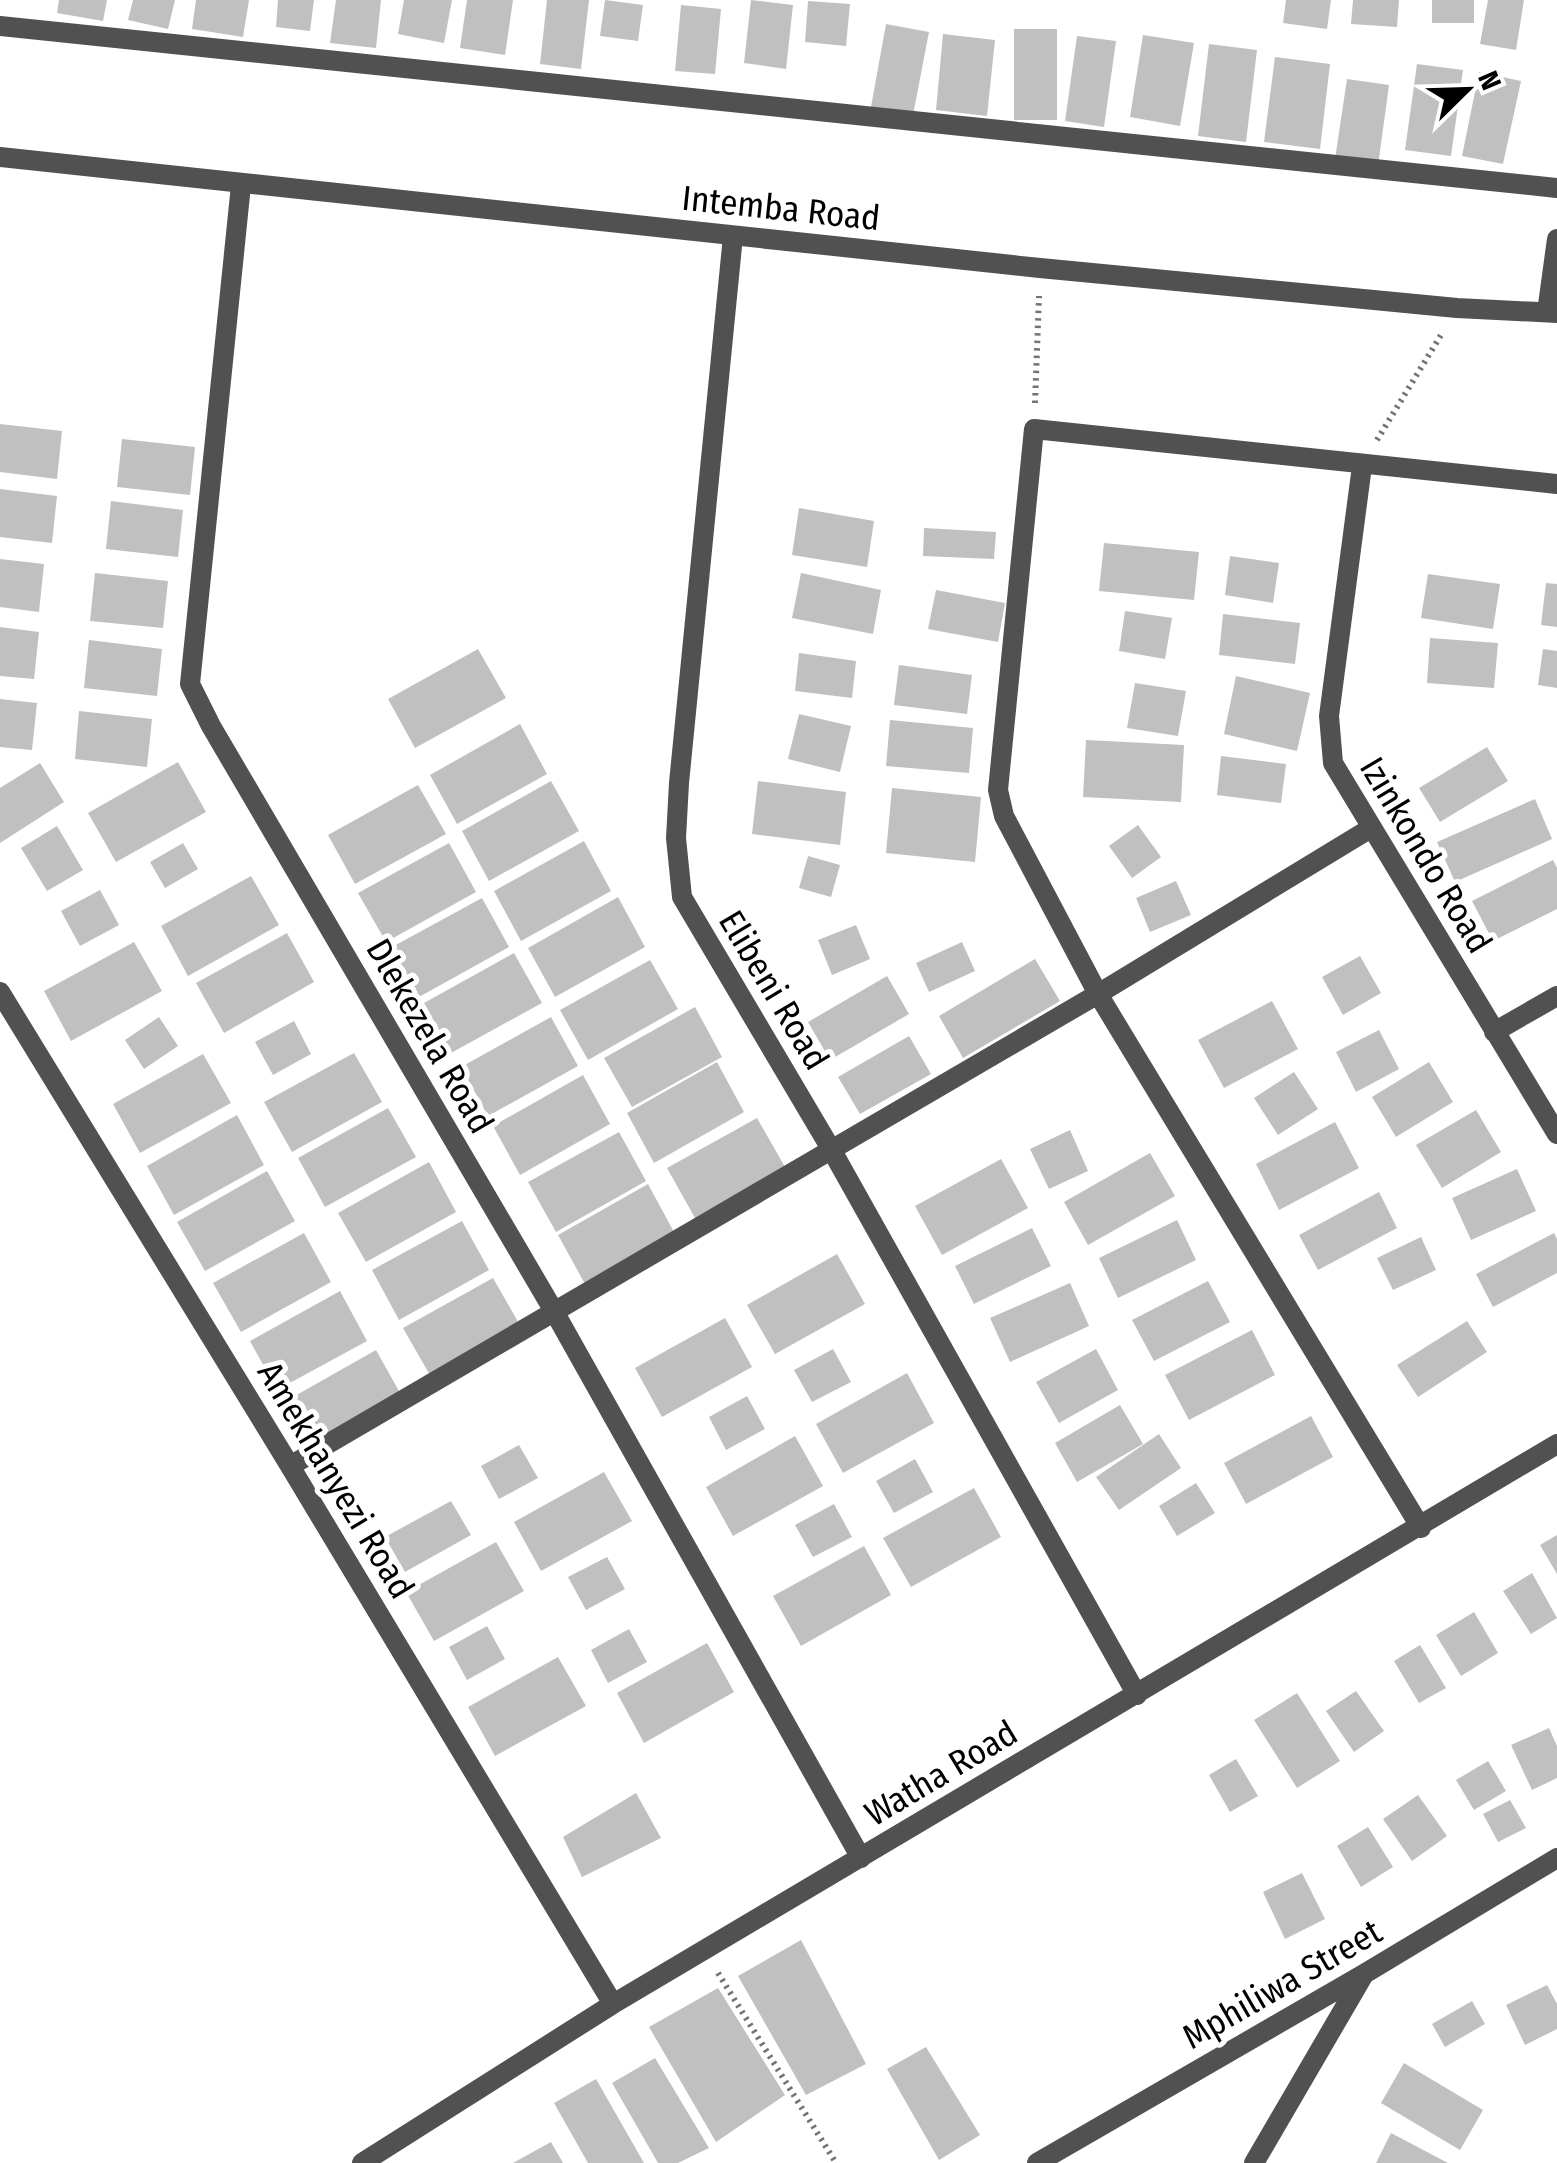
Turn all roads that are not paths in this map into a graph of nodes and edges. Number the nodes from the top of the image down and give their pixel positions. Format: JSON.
{"nodes":[{"id":1,"x":0,"y":26,"type":"edge"},
{"id":2,"x":0,"y":157,"type":"edge"},
{"id":3,"x":241,"y":185,"type":"junction"},
{"id":4,"x":1557,"y":188,"type":"edge"},
{"id":5,"x":733,"y":236,"type":"junction"},
{"id":6,"x":1557,"y":239,"type":"edge"},
{"id":7,"x":1552,"y":312,"type":"edge"},
{"id":8,"x":1362,"y":466,"type":"junction"},
{"id":9,"x":1557,"y":484,"type":"edge"},
{"id":10,"x":1371,"y":828,"type":"junction"},
{"id":11,"x":0,"y":992,"type":"edge"},
{"id":12,"x":1098,"y":994,"type":"junction"},
{"id":13,"x":1557,"y":996,"type":"edge"},
{"id":14,"x":1494,"y":1032,"type":"junction"},
{"id":15,"x":1557,"y":1134,"type":"edge"},
{"id":16,"x":831,"y":1149,"type":"junction"},
{"id":17,"x":555,"y":1314,"type":"junction"},
{"id":18,"x":1557,"y":1444,"type":"edge"},
{"id":19,"x":290,"y":1466,"type":"junction"},
{"id":20,"x":1421,"y":1528,"type":"junction"},
{"id":21,"x":1137,"y":1695,"type":"junction"},
{"id":22,"x":861,"y":1858,"type":"junction"},
{"id":23,"x":1557,"y":1858,"type":"edge"},
{"id":24,"x":1364,"y":1974,"type":"junction"},
{"id":25,"x":612,"y":2004,"type":"junction"},
{"id":26,"x":362,"y":2163,"type":"edge"},
{"id":27,"x":1037,"y":2163,"type":"edge"},
{"id":28,"x":1254,"y":2163,"type":"edge"}],
"edges":[{"from":1,"to":4,"type":"street"},
{"from":2,"to":3,"type":"street","name":"Intemba Road"},
{"from":3,"to":5,"type":"street","name":"Intemba Road"},
{"from":3,"to":17,"type":"street","name":"Dlekezela Road"},
{"from":5,"to":7,"type":"street","name":"Intemba Road"},
{"from":5,"to":16,"type":"street","name":"Elibeni Road"},
{"from":6,"to":7,"type":"street"},
{"from":8,"to":9,"type":"street"},
{"from":8,"to":10,"type":"street","name":"Izinkondo Road"},
{"from":8,"to":12,"type":"street"},
{"from":10,"to":12,"type":"street"},
{"from":10,"to":14,"type":"street","name":"Izinkondo Road"},
{"from":11,"to":19,"type":"street","name":"Amekhanyezi Road"},
{"from":12,"to":16,"type":"street"},
{"from":12,"to":20,"type":"street"},
{"from":13,"to":14,"type":"street"},
{"from":14,"to":15,"type":"street","name":"Izinkondo Road"},
{"from":16,"to":17,"type":"street"},
{"from":16,"to":21,"type":"street","name":"Elibeni Road"},
{"from":17,"to":19,"type":"street"},
{"from":17,"to":22,"type":"street","name":"Dlekezela Road"},
{"from":18,"to":20,"type":"street","name":"Watha Road"},
{"from":19,"to":25,"type":"street","name":"Amekhanyezi Road"},
{"from":20,"to":21,"type":"street","name":"Watha Road"},
{"from":21,"to":22,"type":"street","name":"Watha Road"},
{"from":22,"to":25,"type":"street","name":"Watha Road"},
{"from":23,"to":24,"type":"street","name":"Mphiliwa Street"},
{"from":24,"to":27,"type":"street","name":"Mphiliwa Street"},
{"from":24,"to":28,"type":"street"},
{"from":25,"to":26,"type":"street","name":"Watha Road"}]}
